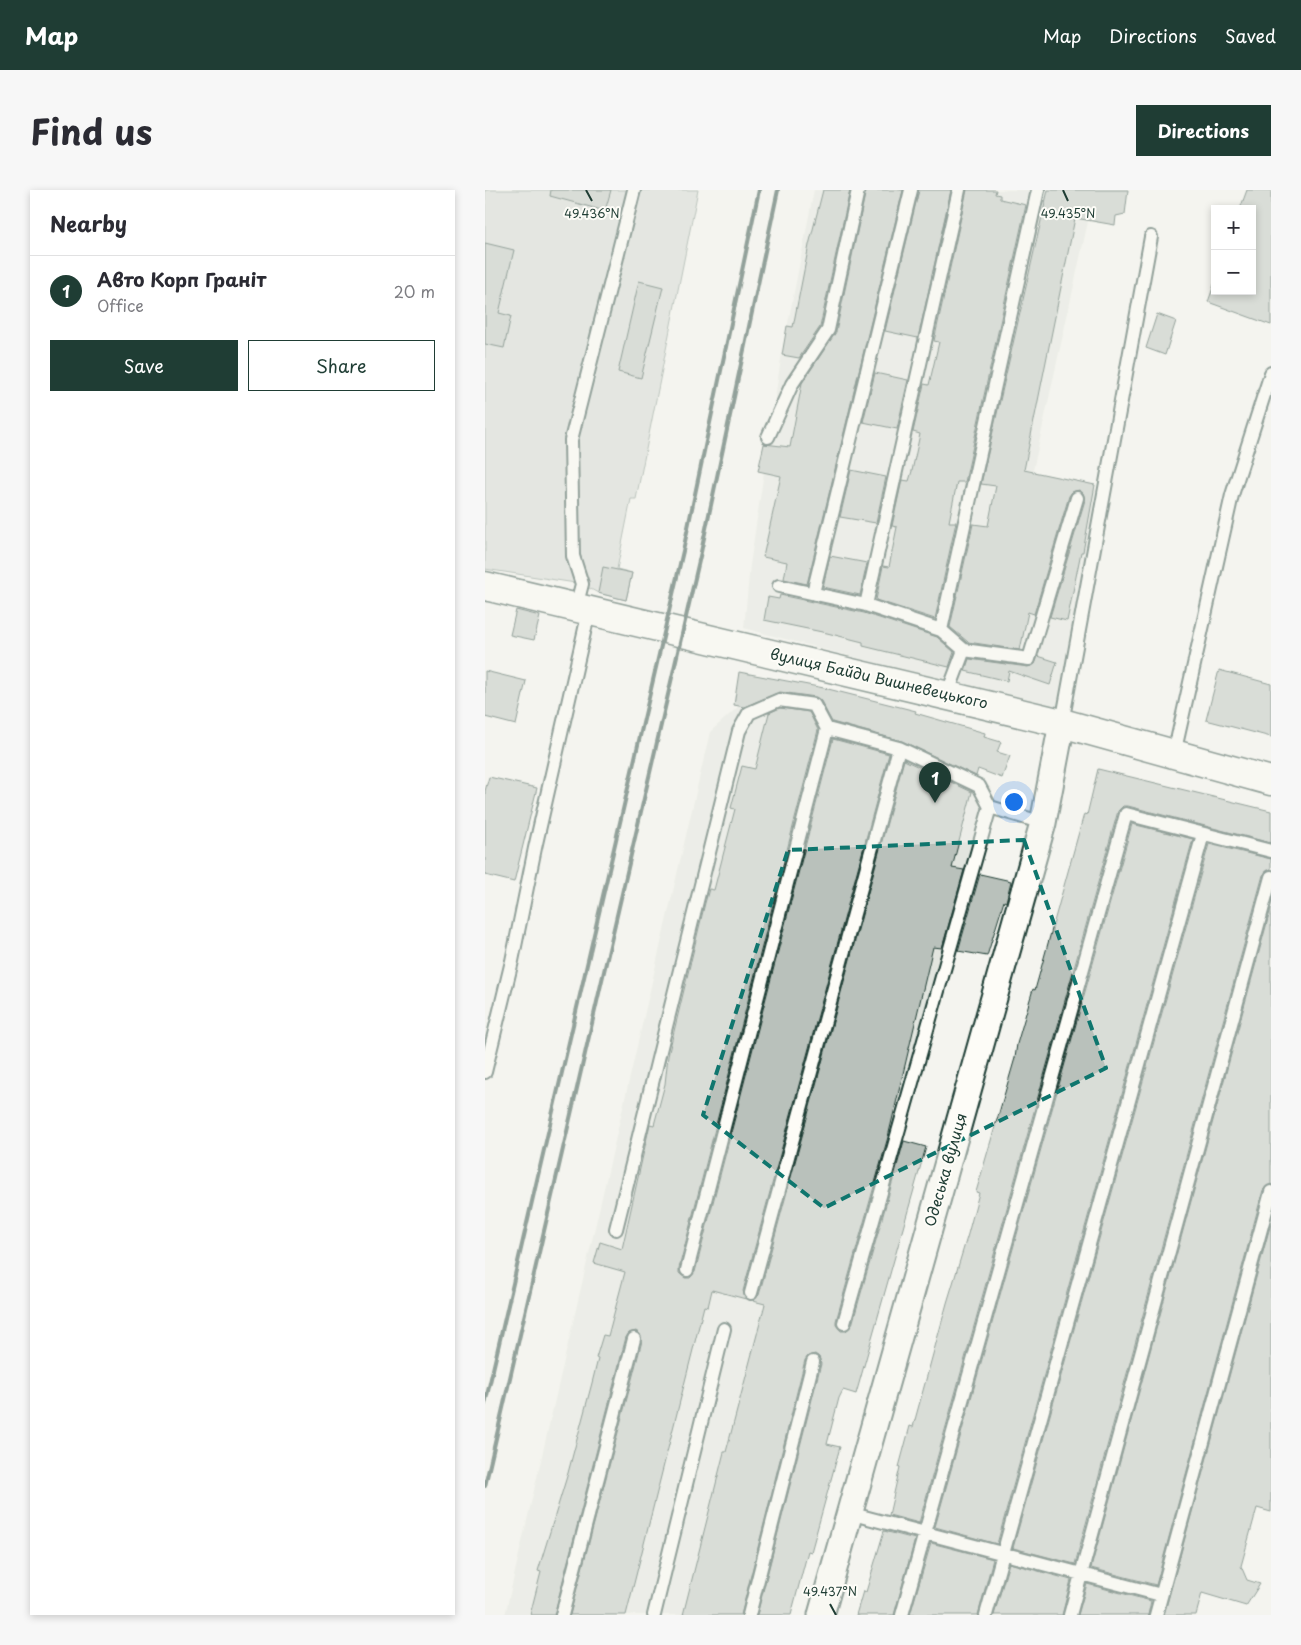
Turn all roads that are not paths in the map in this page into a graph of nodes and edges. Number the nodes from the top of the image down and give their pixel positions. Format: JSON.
{"nodes":[{"id":1,"x":634,"y":190,"type":"edge"},
{"id":2,"x":858,"y":190,"type":"edge"},
{"id":3,"x":911,"y":190,"type":"edge"},
{"id":4,"x":959,"y":190,"type":"edge"},
{"id":5,"x":1038,"y":190,"type":"edge"},
{"id":6,"x":1151,"y":237,"type":"dead end"},
{"id":7,"x":1271,"y":373,"type":"edge"},
{"id":8,"x":768,"y":437,"type":"dead end"},
{"id":9,"x":1077,"y":498,"type":"dead end"},
{"id":10,"x":485,"y":586,"type":"edge"},
{"id":11,"x":779,"y":586,"type":"dead end"},
{"id":12,"x":813,"y":593,"type":"junction"},
{"id":13,"x":866,"y":605,"type":"junction"},
{"id":14,"x":583,"y":609,"type":"junction"},
{"id":15,"x":941,"y":630,"type":"junction"},
{"id":16,"x":964,"y":650,"type":"junction"},
{"id":17,"x":947,"y":695,"type":"junction"},
{"id":18,"x":1062,"y":723,"type":"junction"},
{"id":19,"x":827,"y":728,"type":"junction"},
{"id":20,"x":899,"y":748,"type":"junction"},
{"id":21,"x":1174,"y":754,"type":"junction"},
{"id":22,"x":1271,"y":781,"type":"edge"},
{"id":23,"x":990,"y":807,"type":"junction"},
{"id":24,"x":1043,"y":823,"type":"junction"},
{"id":25,"x":1203,"y":834,"type":"junction"},
{"id":26,"x":1271,"y":852,"type":"edge"},
{"id":27,"x":1271,"y":878,"type":"edge"},
{"id":28,"x":485,"y":1072,"type":"edge"},
{"id":29,"x":1271,"y":1192,"type":"edge"},
{"id":30,"x":616,"y":1229,"type":"dead end"},
{"id":31,"x":687,"y":1270,"type":"dead end"},
{"id":32,"x":751,"y":1293,"type":"dead end"},
{"id":33,"x":844,"y":1323,"type":"dead end"},
{"id":34,"x":724,"y":1329,"type":"dead end"},
{"id":35,"x":633,"y":1339,"type":"dead end"},
{"id":36,"x":813,"y":1362,"type":"dead end"},
{"id":37,"x":849,"y":1514,"type":"junction"},
{"id":38,"x":925,"y":1533,"type":"junction"},
{"id":39,"x":1003,"y":1554,"type":"junction"},
{"id":40,"x":1081,"y":1574,"type":"junction"},
{"id":41,"x":1161,"y":1595,"type":"junction"},
{"id":42,"x":563,"y":1615,"type":"edge"},
{"id":43,"x":654,"y":1615,"type":"edge"},
{"id":44,"x":749,"y":1615,"type":"edge"},
{"id":45,"x":821,"y":1615,"type":"edge"},
{"id":46,"x":902,"y":1615,"type":"edge"},
{"id":47,"x":986,"y":1615,"type":"edge"},
{"id":48,"x":1070,"y":1615,"type":"edge"},
{"id":49,"x":1156,"y":1615,"type":"edge"}],
"edges":[{"from":1,"to":14,"type":"lane"},
{"from":2,"to":8,"type":"lane"},
{"from":3,"to":12,"type":"lane"},
{"from":4,"to":13,"type":"lane"},
{"from":5,"to":15,"type":"lane"},
{"from":6,"to":18,"type":"lane"},
{"from":7,"to":21,"type":"lane"},
{"from":9,"to":16,"type":"lane"},
{"from":10,"to":14,"type":"street","name":"вулиця Байди Вишневецького"},
{"from":11,"to":12,"type":"lane"},
{"from":12,"to":13,"type":"lane"},
{"from":13,"to":15,"type":"lane"},
{"from":14,"to":17,"type":"street","name":"вулиця Байди Вишневецького"},
{"from":14,"to":28,"type":"lane"},
{"from":15,"to":16,"type":"lane"},
{"from":16,"to":17,"type":"lane"},
{"from":17,"to":18,"type":"street","name":"вулиця Байди Вишневецького"},
{"from":18,"to":21,"type":"street","name":"вулиця Байди Вишневецького"},
{"from":18,"to":24,"type":"street","name":"Одеська вулиця"},
{"from":19,"to":20,"type":"lane"},
{"from":19,"to":30,"type":"lane"},
{"from":19,"to":31,"type":"lane"},
{"from":20,"to":23,"type":"lane"},
{"from":20,"to":32,"type":"lane"},
{"from":21,"to":22,"type":"street","name":"вулиця Байди Вишневецького"},
{"from":23,"to":24,"type":"lane"},
{"from":23,"to":33,"type":"lane"},
{"from":24,"to":37,"type":"street","name":"Одеська вулиця"},
{"from":25,"to":26,"type":"lane"},
{"from":25,"to":38,"type":"lane"},
{"from":25,"to":39,"type":"lane"},
{"from":27,"to":40,"type":"lane"},
{"from":29,"to":41,"type":"lane"},
{"from":34,"to":43,"type":"lane"},
{"from":35,"to":42,"type":"lane"},
{"from":36,"to":44,"type":"lane"},
{"from":37,"to":38,"type":"lane"},
{"from":37,"to":45,"type":"street","name":"Одеська вулиця"},
{"from":38,"to":39,"type":"lane"},
{"from":38,"to":46,"type":"lane"},
{"from":39,"to":40,"type":"lane"},
{"from":39,"to":47,"type":"lane"},
{"from":40,"to":41,"type":"lane"},
{"from":40,"to":48,"type":"lane"},
{"from":41,"to":49,"type":"lane"}]}
